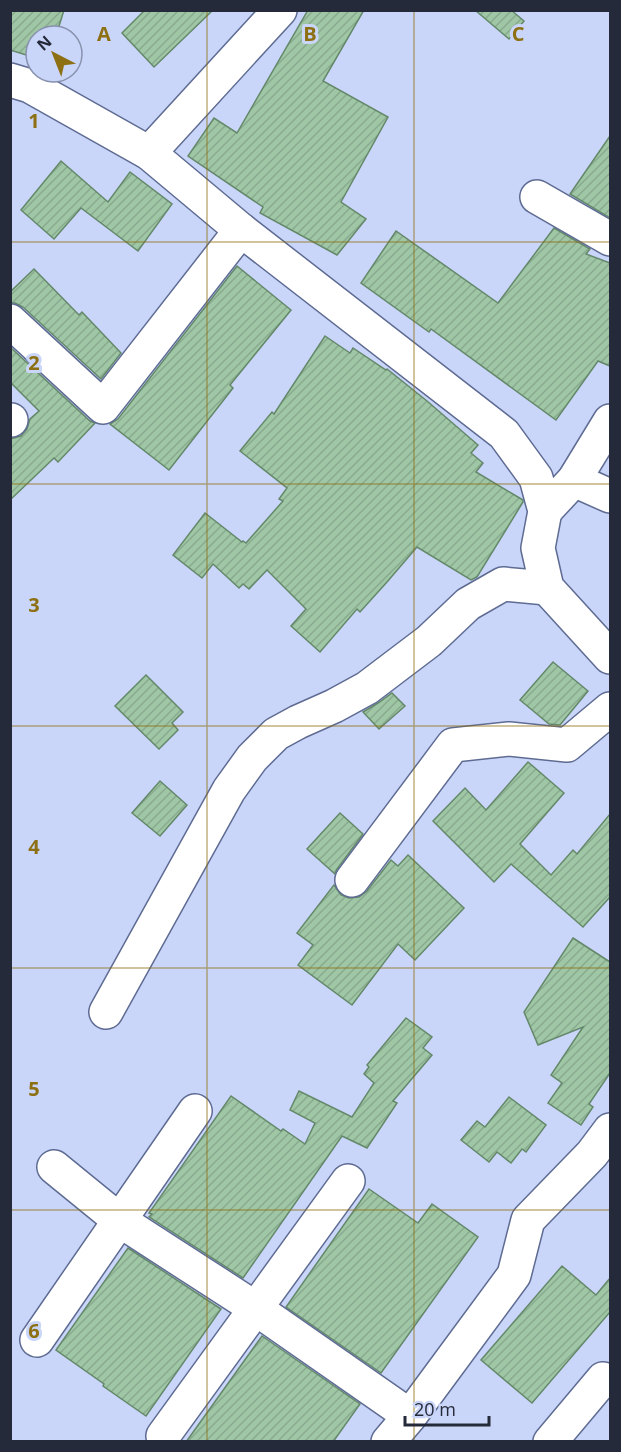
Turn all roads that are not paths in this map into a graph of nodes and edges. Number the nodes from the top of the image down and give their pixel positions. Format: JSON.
{"nodes":[{"id":1,"x":280,"y":10,"type":"edge"},
{"id":2,"x":10,"y":80,"type":"edge"},
{"id":3,"x":149,"y":153,"type":"junction"},
{"id":4,"x":537,"y":197,"type":"dead end"},
{"id":5,"x":241,"y":230,"type":"junction"},
{"id":6,"x":610,"y":239,"type":"edge"},
{"id":7,"x":10,"y":321,"type":"edge"},
{"id":8,"x":610,"y":421,"type":"edge"},
{"id":9,"x":574,"y":480,"type":"junction"},
{"id":10,"x":610,"y":496,"type":"edge"},
{"id":11,"x":545,"y":511,"type":"junction"},
{"id":12,"x":547,"y":588,"type":"junction"},
{"id":13,"x":610,"y":657,"type":"edge"},
{"id":14,"x":610,"y":709,"type":"edge"},
{"id":15,"x":352,"y":880,"type":"dead end"},
{"id":16,"x":106,"y":1012,"type":"dead end"},
{"id":17,"x":195,"y":1111,"type":"dead end"},
{"id":18,"x":610,"y":1130,"type":"edge"},
{"id":19,"x":54,"y":1167,"type":"dead end"},
{"id":20,"x":348,"y":1180,"type":"dead end"},
{"id":21,"x":119,"y":1220,"type":"junction"},
{"id":22,"x":255,"y":1308,"type":"junction"},
{"id":23,"x":37,"y":1340,"type":"dead end"},
{"id":24,"x":603,"y":1379,"type":"dead end"},
{"id":25,"x":410,"y":1416,"type":"junction"},
{"id":26,"x":163,"y":1436,"type":"dead end"},
{"id":27,"x":388,"y":1442,"type":"edge"},
{"id":28,"x":550,"y":1442,"type":"edge"}],
"edges":[{"from":1,"to":3,"type":"street"},
{"from":2,"to":3,"type":"street"},
{"from":3,"to":5,"type":"street"},
{"from":4,"to":6,"type":"street"},
{"from":5,"to":7,"type":"street"},
{"from":5,"to":11,"type":"street"},
{"from":8,"to":9,"type":"street"},
{"from":9,"to":10,"type":"street"},
{"from":9,"to":11,"type":"street"},
{"from":11,"to":12,"type":"street"},
{"from":12,"to":13,"type":"street"},
{"from":12,"to":16,"type":"street"},
{"from":14,"to":15,"type":"street"},
{"from":17,"to":21,"type":"street"},
{"from":18,"to":25,"type":"street"},
{"from":19,"to":21,"type":"street"},
{"from":20,"to":22,"type":"street"},
{"from":21,"to":22,"type":"street"},
{"from":21,"to":23,"type":"street"},
{"from":22,"to":25,"type":"street"},
{"from":22,"to":26,"type":"street"},
{"from":24,"to":28,"type":"street"},
{"from":25,"to":27,"type":"street"}]}
